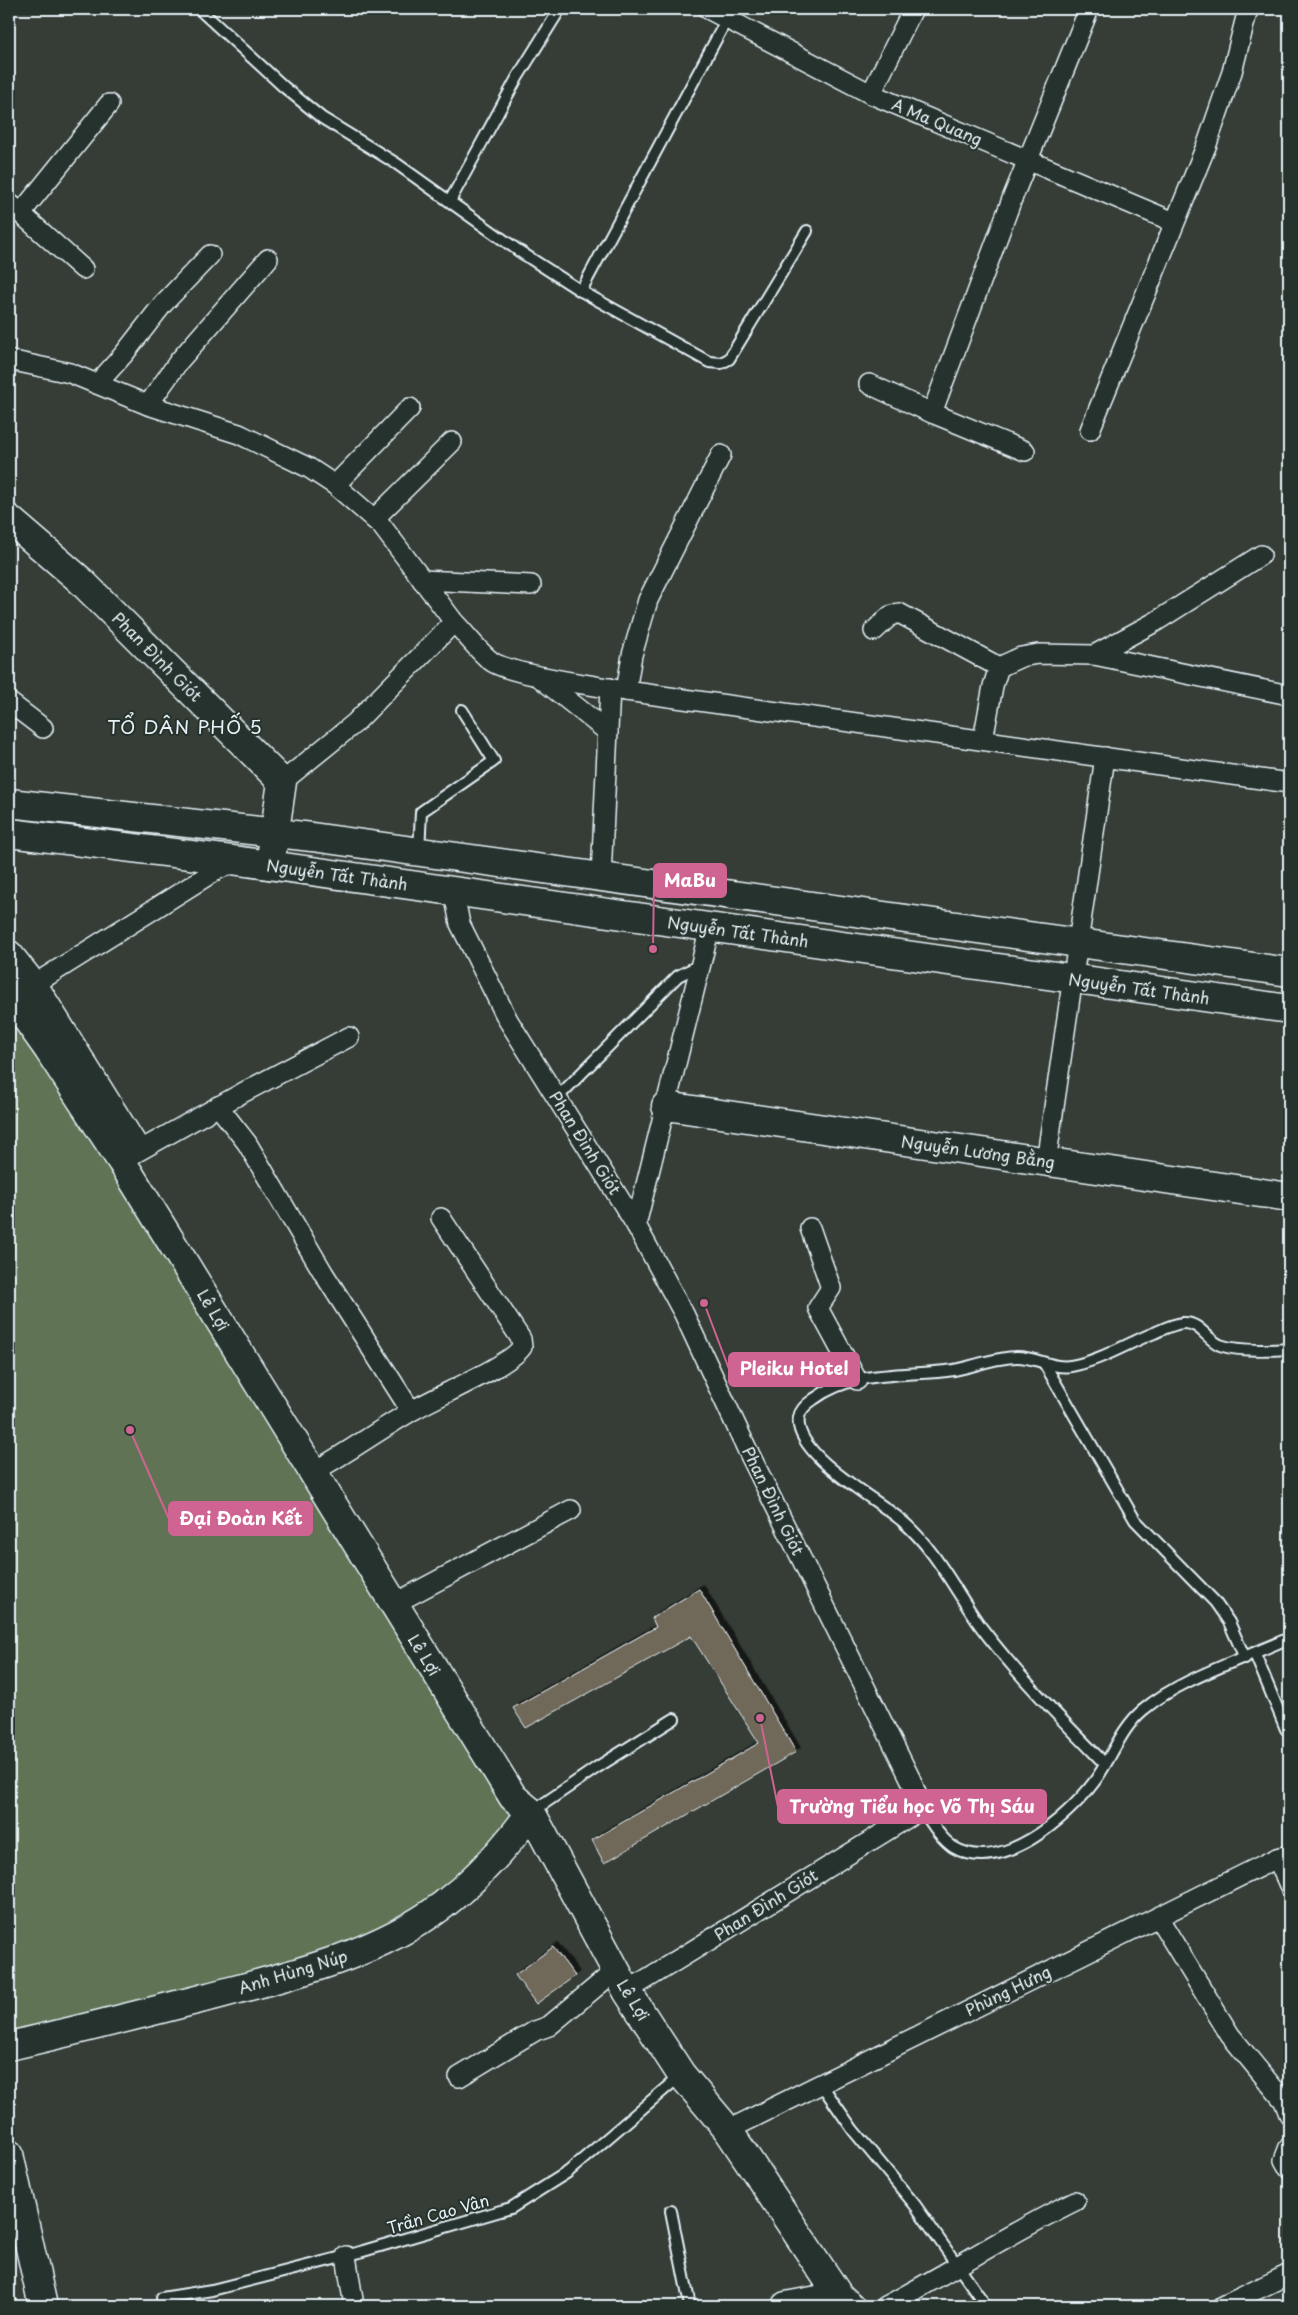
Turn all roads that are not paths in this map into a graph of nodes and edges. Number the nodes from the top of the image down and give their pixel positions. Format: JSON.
{"nodes":[{"id":1,"x":199,"y":9,"type":"edge"},
{"id":2,"x":560,"y":9,"type":"edge"},
{"id":3,"x":708,"y":9,"type":"edge"},
{"id":4,"x":913,"y":9,"type":"edge"},
{"id":5,"x":1089,"y":9,"type":"edge"},
{"id":6,"x":1248,"y":9,"type":"edge"},
{"id":7,"x":727,"y":19,"type":"junction"},
{"id":8,"x":871,"y":94,"type":"junction"},
{"id":9,"x":109,"y":104,"type":"dead end"},
{"id":10,"x":1027,"y":162,"type":"junction"},
{"id":11,"x":450,"y":201,"type":"junction"},
{"id":12,"x":15,"y":208,"type":"edge"},
{"id":13,"x":1174,"y":222,"type":"junction"},
{"id":14,"x":807,"y":231,"type":"dead end"},
{"id":15,"x":210,"y":255,"type":"dead end"},
{"id":16,"x":268,"y":259,"type":"dead end"},
{"id":17,"x":83,"y":269,"type":"dead end"},
{"id":18,"x":581,"y":291,"type":"junction"},
{"id":19,"x":9,"y":360,"type":"edge"},
{"id":20,"x":97,"y":384,"type":"junction"},
{"id":21,"x":869,"y":384,"type":"dead end"},
{"id":22,"x":148,"y":404,"type":"junction"},
{"id":23,"x":410,"y":408,"type":"dead end"},
{"id":24,"x":932,"y":413,"type":"junction"},
{"id":25,"x":1090,"y":430,"type":"dead end"},
{"id":26,"x":452,"y":442,"type":"dead end"},
{"id":27,"x":1025,"y":451,"type":"dead end"},
{"id":28,"x":721,"y":455,"type":"dead end"},
{"id":29,"x":335,"y":485,"type":"junction"},
{"id":30,"x":9,"y":519,"type":"edge"},
{"id":31,"x":374,"y":519,"type":"junction"},
{"id":32,"x":1261,"y":555,"type":"dead end"},
{"id":33,"x":422,"y":580,"type":"junction"},
{"id":34,"x":530,"y":584,"type":"dead end"},
{"id":35,"x":454,"y":622,"type":"junction"},
{"id":36,"x":874,"y":631,"type":"dead end"},
{"id":37,"x":1094,"y":655,"type":"junction"},
{"id":38,"x":999,"y":668,"type":"junction"},
{"id":39,"x":536,"y":674,"type":"junction"},
{"id":40,"x":618,"y":689,"type":"junction"},
{"id":41,"x":1289,"y":695,"type":"edge"},
{"id":42,"x":9,"y":702,"type":"edge"},
{"id":43,"x":462,"y":710,"type":"dead end"},
{"id":44,"x":43,"y":728,"type":"dead end"},
{"id":45,"x":608,"y":732,"type":"junction"},
{"id":46,"x":983,"y":740,"type":"junction"},
{"id":47,"x":1105,"y":757,"type":"junction"},
{"id":48,"x":282,"y":782,"type":"junction"},
{"id":49,"x":1289,"y":783,"type":"edge"},
{"id":50,"x":9,"y":803,"type":"edge"},
{"id":51,"x":9,"y":833,"type":"edge"},
{"id":52,"x":274,"y":833,"type":"junction"},
{"id":53,"x":419,"y":852,"type":"junction"},
{"id":54,"x":240,"y":861,"type":"junction"},
{"id":55,"x":270,"y":865,"type":"junction"},
{"id":56,"x":601,"y":877,"type":"junction"},
{"id":57,"x":454,"y":893,"type":"junction"},
{"id":58,"x":710,"y":927,"type":"junction"},
{"id":59,"x":1077,"y":942,"type":"junction"},
{"id":60,"x":9,"y":955,"type":"edge"},
{"id":61,"x":701,"y":965,"type":"junction"},
{"id":62,"x":1289,"y":972,"type":"edge"},
{"id":63,"x":1072,"y":979,"type":"junction"},
{"id":64,"x":15,"y":994,"type":"edge"},
{"id":65,"x":1289,"y":1009,"type":"edge"},
{"id":66,"x":349,"y":1037,"type":"dead end"},
{"id":67,"x":557,"y":1098,"type":"junction"},
{"id":68,"x":218,"y":1106,"type":"junction"},
{"id":69,"x":666,"y":1106,"type":"junction"},
{"id":70,"x":137,"y":1152,"type":"junction"},
{"id":71,"x":1046,"y":1162,"type":"junction"},
{"id":72,"x":1289,"y":1197,"type":"edge"},
{"id":73,"x":441,"y":1218,"type":"dead end"},
{"id":74,"x":636,"y":1225,"type":"junction"},
{"id":75,"x":810,"y":1228,"type":"dead end"},
{"id":76,"x":1289,"y":1349,"type":"edge"},
{"id":77,"x":1044,"y":1363,"type":"junction"},
{"id":78,"x":857,"y":1380,"type":"junction"},
{"id":79,"x":411,"y":1411,"type":"junction"},
{"id":80,"x":319,"y":1469,"type":"junction"},
{"id":81,"x":571,"y":1510,"type":"dead end"},
{"id":82,"x":405,"y":1598,"type":"junction"},
{"id":83,"x":1289,"y":1638,"type":"edge"},
{"id":84,"x":1255,"y":1654,"type":"junction"},
{"id":85,"x":1244,"y":1658,"type":"junction"},
{"id":86,"x":674,"y":1719,"type":"dead end"},
{"id":87,"x":1289,"y":1728,"type":"edge"},
{"id":88,"x":1105,"y":1764,"type":"junction"},
{"id":89,"x":922,"y":1809,"type":"junction"},
{"id":90,"x":532,"y":1812,"type":"junction"},
{"id":91,"x":1283,"y":1856,"type":"edge"},
{"id":92,"x":1289,"y":1884,"type":"edge"},
{"id":93,"x":1158,"y":1917,"type":"junction"},
{"id":94,"x":621,"y":1981,"type":"junction"},
{"id":95,"x":9,"y":2046,"type":"edge"},
{"id":96,"x":681,"y":2074,"type":"junction"},
{"id":97,"x":460,"y":2078,"type":"dead end"},
{"id":98,"x":821,"y":2084,"type":"junction"},
{"id":99,"x":1288,"y":2104,"type":"edge"},
{"id":100,"x":728,"y":2130,"type":"junction"},
{"id":101,"x":1289,"y":2147,"type":"edge"},
{"id":102,"x":9,"y":2154,"type":"edge"},
{"id":103,"x":1289,"y":2169,"type":"edge"},
{"id":104,"x":1075,"y":2201,"type":"dead end"},
{"id":105,"x":671,"y":2211,"type":"dead end"},
{"id":106,"x":346,"y":2256,"type":"junction"},
{"id":107,"x":958,"y":2267,"type":"junction"},
{"id":108,"x":1289,"y":2274,"type":"edge"},
{"id":109,"x":162,"y":2298,"type":"dead end"},
{"id":110,"x":844,"y":2301,"type":"edge"},
{"id":111,"x":43,"y":2306,"type":"edge"},
{"id":112,"x":354,"y":2306,"type":"edge"},
{"id":113,"x":690,"y":2306,"type":"edge"},
{"id":114,"x":786,"y":2306,"type":"edge"},
{"id":115,"x":886,"y":2306,"type":"edge"},
{"id":116,"x":986,"y":2306,"type":"edge"},
{"id":117,"x":1223,"y":2306,"type":"edge"}],
"edges":[{"from":1,"to":11,"type":"lane"},
{"from":2,"to":11,"type":"lane"},
{"from":3,"to":7,"type":"street","name":"A Ma Quang"},
{"from":4,"to":8,"type":"street"},
{"from":5,"to":10,"type":"street"},
{"from":6,"to":13,"type":"street"},
{"from":7,"to":8,"type":"street","name":"A Ma Quang"},
{"from":7,"to":18,"type":"lane"},
{"from":8,"to":10,"type":"street","name":"A Ma Quang"},
{"from":9,"to":12,"type":"street"},
{"from":10,"to":13,"type":"street","name":"A Ma Quang"},
{"from":10,"to":24,"type":"street"},
{"from":11,"to":18,"type":"lane"},
{"from":12,"to":17,"type":"street"},
{"from":13,"to":25,"type":"street"},
{"from":14,"to":18,"type":"lane"},
{"from":15,"to":20,"type":"street"},
{"from":16,"to":22,"type":"street"},
{"from":19,"to":20,"type":"street"},
{"from":20,"to":22,"type":"street"},
{"from":21,"to":24,"type":"street"},
{"from":22,"to":29,"type":"street"},
{"from":23,"to":29,"type":"street"},
{"from":24,"to":27,"type":"street"},
{"from":26,"to":31,"type":"street"},
{"from":28,"to":40,"type":"street"},
{"from":29,"to":31,"type":"street"},
{"from":30,"to":48,"type":"street","name":"Phan Đình Giót"},
{"from":31,"to":33,"type":"street"},
{"from":32,"to":37,"type":"street"},
{"from":33,"to":34,"type":"street"},
{"from":33,"to":35,"type":"street"},
{"from":35,"to":39,"type":"street"},
{"from":35,"to":48,"type":"street"},
{"from":36,"to":38,"type":"street"},
{"from":37,"to":38,"type":"street"},
{"from":37,"to":41,"type":"street"},
{"from":38,"to":46,"type":"street"},
{"from":39,"to":40,"type":"street"},
{"from":39,"to":45,"type":"street"},
{"from":40,"to":45,"type":"street"},
{"from":40,"to":46,"type":"street"},
{"from":42,"to":44,"type":"street"},
{"from":43,"to":53,"type":"lane"},
{"from":45,"to":56,"type":"street"},
{"from":46,"to":47,"type":"street"},
{"from":47,"to":49,"type":"street"},
{"from":47,"to":59,"type":"street"},
{"from":48,"to":52,"type":"street"},
{"from":50,"to":52,"type":"street","name":"Nguyễn Tất Thành"},
{"from":51,"to":54,"type":"street","name":"Nguyễn Tất Thành"},
{"from":52,"to":53,"type":"street","name":"Nguyễn Tất Thành"},
{"from":52,"to":55,"type":"street"},
{"from":53,"to":56,"type":"street","name":"Nguyễn Tất Thành"},
{"from":54,"to":55,"type":"street","name":"Nguyễn Tất Thành"},
{"from":54,"to":64,"type":"street"},
{"from":55,"to":57,"type":"street","name":"Nguyễn Tất Thành"},
{"from":56,"to":59,"type":"street","name":"Nguyễn Tất Thành"},
{"from":57,"to":58,"type":"street","name":"Nguyễn Tất Thành"},
{"from":57,"to":67,"type":"street","name":"Phan Đình Giót"},
{"from":58,"to":61,"type":"street"},
{"from":58,"to":63,"type":"street","name":"Nguyễn Tất Thành"},
{"from":59,"to":62,"type":"street","name":"Nguyễn Tất Thành"},
{"from":59,"to":63,"type":"street"},
{"from":60,"to":64,"type":"street"},
{"from":61,"to":67,"type":"lane"},
{"from":61,"to":69,"type":"street"},
{"from":63,"to":65,"type":"street","name":"Nguyễn Tất Thành"},
{"from":63,"to":71,"type":"street"},
{"from":64,"to":70,"type":"street"},
{"from":64,"to":80,"type":"street","name":"Lê Lợi"},
{"from":66,"to":68,"type":"street"},
{"from":67,"to":74,"type":"street","name":"Phan Đình Giót"},
{"from":68,"to":70,"type":"street"},
{"from":68,"to":79,"type":"street"},
{"from":69,"to":71,"type":"street","name":"Nguyễn Lương Bằng"},
{"from":69,"to":74,"type":"street"},
{"from":70,"to":80,"type":"street"},
{"from":71,"to":72,"type":"street","name":"Nguyễn Lương Bằng"},
{"from":73,"to":79,"type":"street"},
{"from":74,"to":89,"type":"street","name":"Phan Đình Giót"},
{"from":75,"to":78,"type":"street"},
{"from":76,"to":77,"type":"lane"},
{"from":77,"to":78,"type":"lane"},
{"from":77,"to":85,"type":"lane"},
{"from":78,"to":88,"type":"lane"},
{"from":79,"to":80,"type":"street"},
{"from":80,"to":82,"type":"street"},
{"from":80,"to":90,"type":"street","name":"Lê Lợi"},
{"from":81,"to":82,"type":"street"},
{"from":82,"to":90,"type":"street"},
{"from":83,"to":84,"type":"lane"},
{"from":84,"to":85,"type":"lane"},
{"from":84,"to":87,"type":"lane"},
{"from":85,"to":88,"type":"lane"},
{"from":86,"to":90,"type":"lane"},
{"from":88,"to":89,"type":"lane"},
{"from":89,"to":94,"type":"street","name":"Phan Đình Giót"},
{"from":90,"to":94,"type":"street","name":"Lê Lợi"},
{"from":90,"to":95,"type":"street","name":"Anh Hùng Núp"},
{"from":91,"to":92,"type":"street"},
{"from":91,"to":93,"type":"street","name":"Phùng Hưng"},
{"from":93,"to":98,"type":"street","name":"Phùng Hưng"},
{"from":93,"to":99,"type":"street"},
{"from":94,"to":96,"type":"street","name":"Lê Lợi"},
{"from":94,"to":97,"type":"street","name":"Phan Đình Giót"},
{"from":96,"to":100,"type":"street","name":"Lê Lợi"},
{"from":96,"to":106,"type":"lane","name":"Trần Cao Vân"},
{"from":98,"to":100,"type":"street","name":"Phùng Hưng"},
{"from":98,"to":107,"type":"lane"},
{"from":100,"to":110,"type":"street","name":"Lê Lợi"},
{"from":101,"to":103,"type":"street"},
{"from":102,"to":111,"type":"street"},
{"from":104,"to":107,"type":"street"},
{"from":105,"to":113,"type":"lane"},
{"from":106,"to":109,"type":"lane","name":"Trần Cao Vân"},
{"from":106,"to":112,"type":"street"},
{"from":107,"to":115,"type":"street"},
{"from":107,"to":116,"type":"lane"},
{"from":108,"to":117,"type":"street"},
{"from":110,"to":114,"type":"street"}]}
